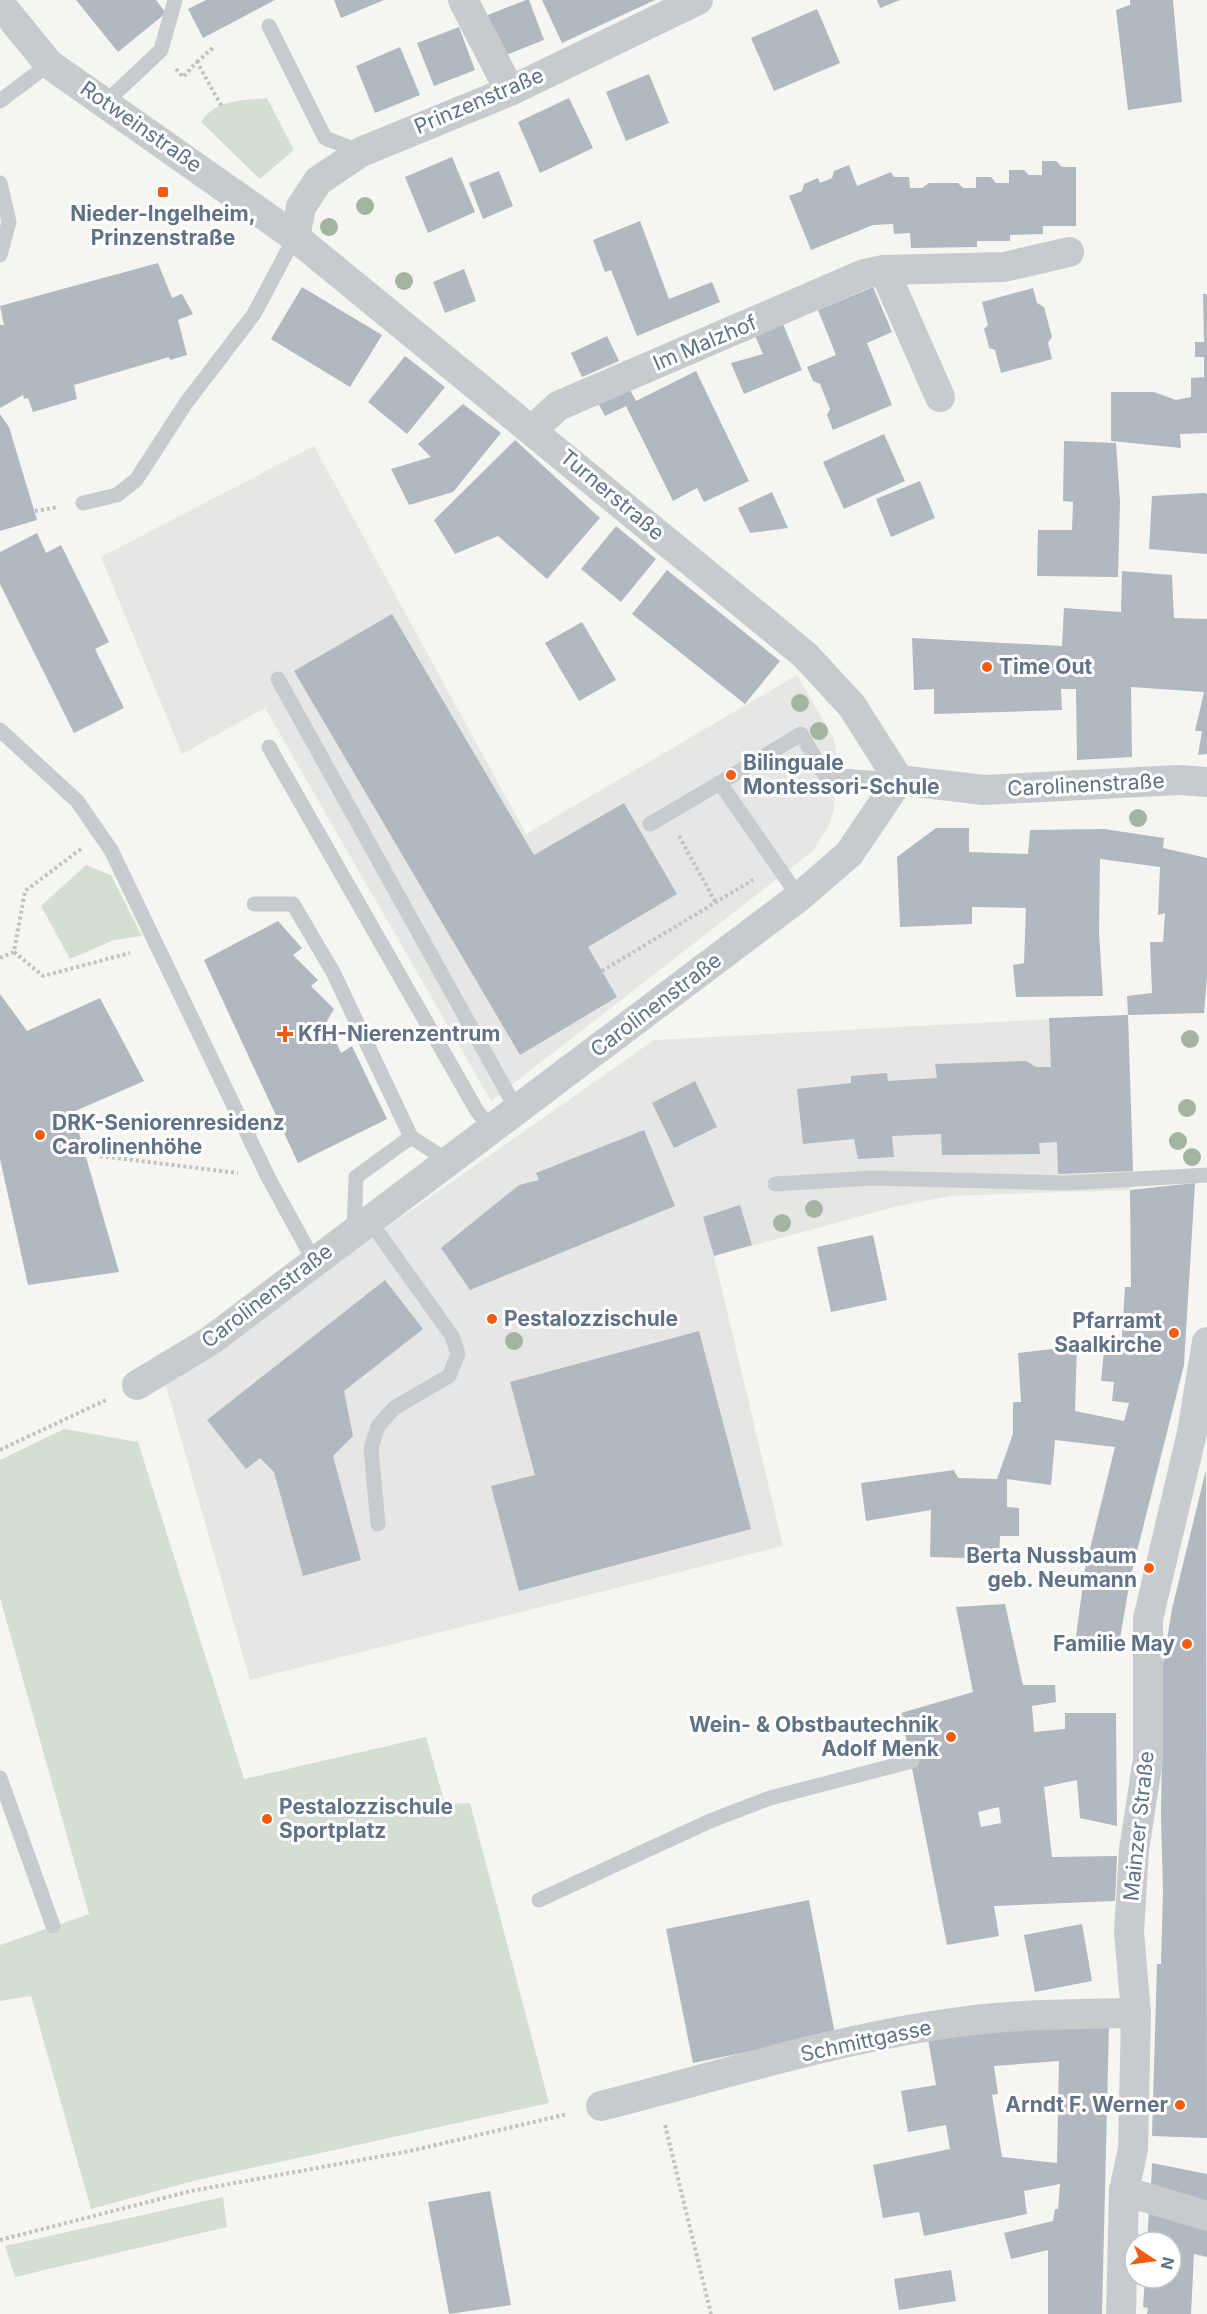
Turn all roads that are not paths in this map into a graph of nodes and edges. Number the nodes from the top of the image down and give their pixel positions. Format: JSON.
{"nodes":[{"id":1,"x":175,"y":0,"type":"edge"},
{"id":2,"x":463,"y":0,"type":"edge"},
{"id":3,"x":698,"y":0,"type":"edge"},
{"id":4,"x":0,"y":4,"type":"edge"},
{"id":5,"x":269,"y":26,"type":"dead end"},
{"id":6,"x":48,"y":64,"type":"junction"},
{"id":7,"x":510,"y":91,"type":"junction"},
{"id":8,"x":0,"y":101,"type":"edge"},
{"id":9,"x":106,"y":102,"type":"junction"},
{"id":10,"x":361,"y":152,"type":"junction"},
{"id":11,"x":0,"y":183,"type":"edge"},
{"id":12,"x":295,"y":237,"type":"junction"},
{"id":13,"x":1069,"y":252,"type":"dead end"},
{"id":14,"x":0,"y":255,"type":"edge"},
{"id":15,"x":884,"y":270,"type":"junction"},
{"id":16,"x":940,"y":397,"type":"dead end"},
{"id":17,"x":533,"y":429,"type":"junction"},
{"id":18,"x":83,"y":503,"type":"dead end"},
{"id":19,"x":278,"y":679,"type":"dead end"},
{"id":20,"x":0,"y":730,"type":"edge"},
{"id":21,"x":268,"y":747,"type":"dead end"},
{"id":22,"x":899,"y":780,"type":"junction"},
{"id":23,"x":1207,"y":782,"type":"edge"},
{"id":24,"x":720,"y":783,"type":"junction"},
{"id":25,"x":650,"y":824,"type":"dead end"},
{"id":26,"x":799,"y":897,"type":"junction"},
{"id":27,"x":254,"y":904,"type":"dead end"},
{"id":28,"x":517,"y":1110,"type":"junction"},
{"id":29,"x":491,"y":1128,"type":"junction"},
{"id":30,"x":411,"y":1137,"type":"junction"},
{"id":31,"x":448,"y":1161,"type":"junction"},
{"id":32,"x":1207,"y":1175,"type":"edge"},
{"id":33,"x":775,"y":1184,"type":"dead end"},
{"id":34,"x":361,"y":1226,"type":"junction"},
{"id":35,"x":314,"y":1261,"type":"junction"},
{"id":36,"x":1207,"y":1342,"type":"edge"},
{"id":37,"x":138,"y":1385,"type":"road end"},
{"id":38,"x":378,"y":1524,"type":"dead end"},
{"id":39,"x":912,"y":1761,"type":"dead end"},
{"id":40,"x":0,"y":1778,"type":"edge"},
{"id":41,"x":538,"y":1900,"type":"dead end"},
{"id":42,"x":53,"y":1926,"type":"dead end"},
{"id":43,"x":1136,"y":2013,"type":"junction"},
{"id":44,"x":601,"y":2106,"type":"road end"},
{"id":45,"x":1125,"y":2191,"type":"junction"},
{"id":46,"x":1207,"y":2216,"type":"edge"},
{"id":47,"x":1121,"y":2314,"type":"edge"}],
"edges":[{"from":1,"to":9,"type":"lane"},
{"from":2,"to":7,"type":"street"},
{"from":3,"to":7,"type":"street","name":"Prinzenstraße"},
{"from":4,"to":6,"type":"street","name":"Rotweinstraße"},
{"from":5,"to":10,"type":"lane"},
{"from":6,"to":8,"type":"lane"},
{"from":6,"to":9,"type":"street","name":"Rotweinstraße"},
{"from":7,"to":10,"type":"street","name":"Prinzenstraße"},
{"from":9,"to":12,"type":"street","name":"Rotweinstraße"},
{"from":10,"to":12,"type":"street","name":"Prinzenstraße"},
{"from":11,"to":14,"type":"lane"},
{"from":12,"to":17,"type":"street","name":"Turnerstraße"},
{"from":12,"to":18,"type":"lane"},
{"from":13,"to":15,"type":"street","name":"Im Malzhof"},
{"from":15,"to":16,"type":"street"},
{"from":15,"to":17,"type":"street","name":"Im Malzhof"},
{"from":17,"to":22,"type":"street","name":"Turnerstraße"},
{"from":19,"to":28,"type":"lane"},
{"from":20,"to":35,"type":"lane"},
{"from":21,"to":29,"type":"lane"},
{"from":22,"to":23,"type":"street","name":"Carolinenstraße"},
{"from":22,"to":24,"type":"lane"},
{"from":22,"to":26,"type":"street","name":"Carolinenstraße"},
{"from":24,"to":25,"type":"lane"},
{"from":24,"to":26,"type":"lane"},
{"from":26,"to":28,"type":"street","name":"Carolinenstraße"},
{"from":27,"to":30,"type":"lane"},
{"from":28,"to":29,"type":"street","name":"Carolinenstraße"},
{"from":29,"to":31,"type":"street","name":"Carolinenstraße"},
{"from":30,"to":31,"type":"lane"},
{"from":30,"to":34,"type":"lane"},
{"from":31,"to":34,"type":"street","name":"Carolinenstraße"},
{"from":32,"to":33,"type":"lane"},
{"from":34,"to":35,"type":"street","name":"Carolinenstraße"},
{"from":34,"to":38,"type":"lane"},
{"from":35,"to":37,"type":"street","name":"Carolinenstraße"},
{"from":36,"to":43,"type":"street","name":"Mainzer Straße"},
{"from":39,"to":41,"type":"lane"},
{"from":40,"to":42,"type":"lane"},
{"from":43,"to":44,"type":"street","name":"Schmittgasse"},
{"from":43,"to":45,"type":"street","name":"Mainzer Straße"},
{"from":45,"to":46,"type":"street"},
{"from":45,"to":47,"type":"street","name":"Mainzer Straße"}]}
